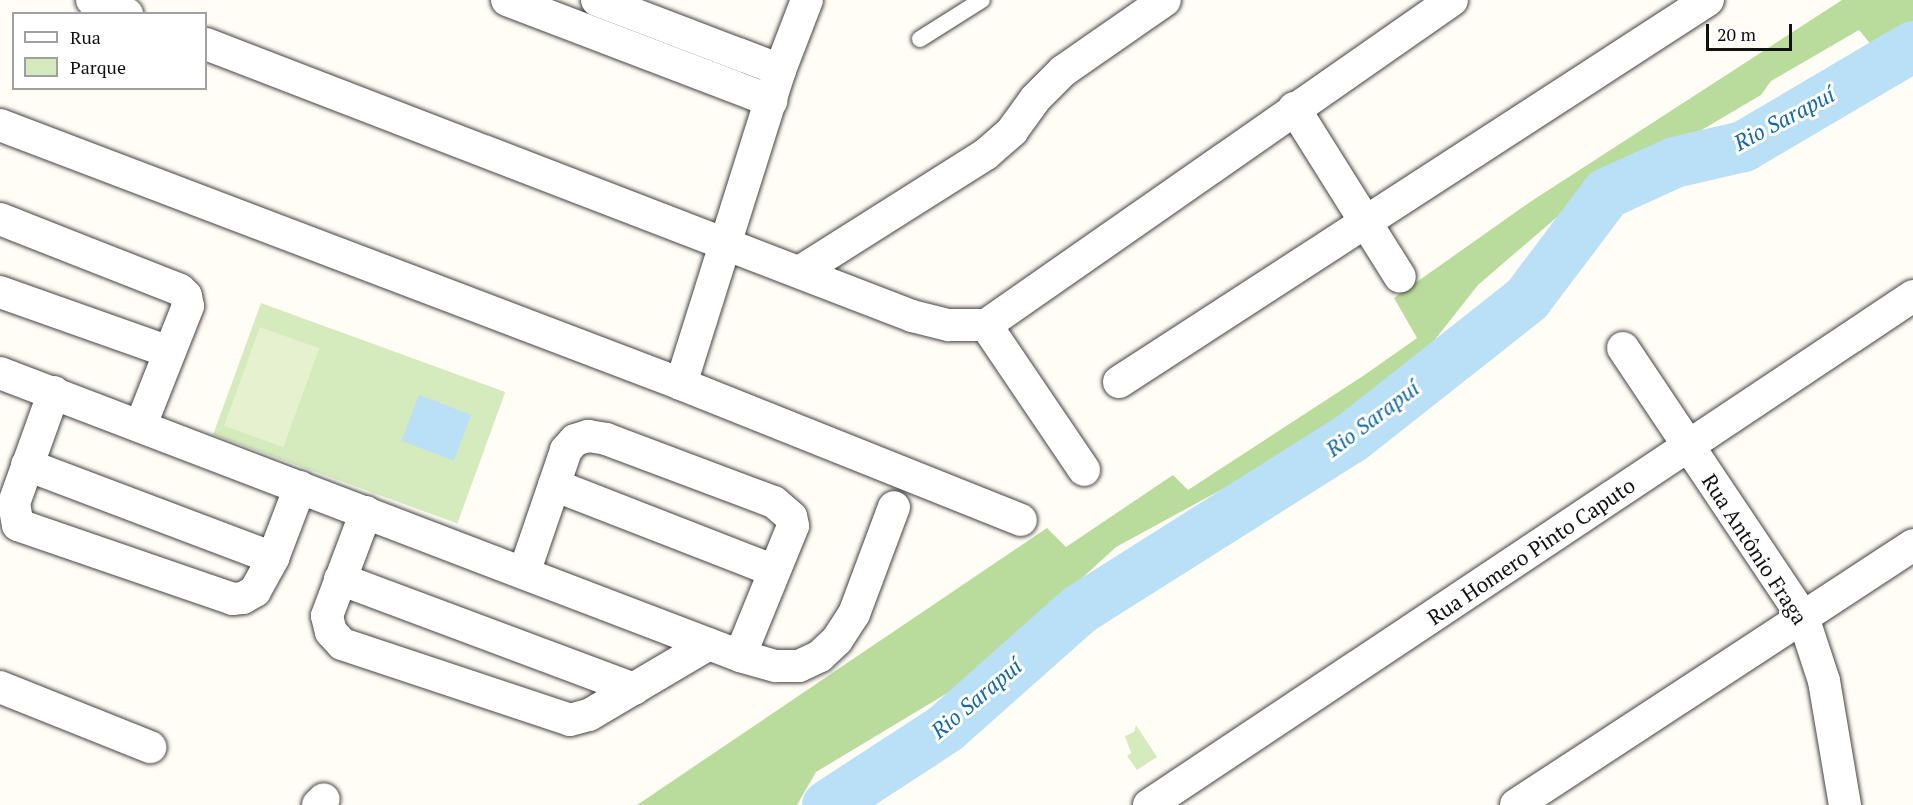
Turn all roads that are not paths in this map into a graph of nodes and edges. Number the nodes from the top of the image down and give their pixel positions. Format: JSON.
{"nodes":[{"id":1,"x":92,"y":0,"type":"edge"},
{"id":2,"x":507,"y":0,"type":"edge"},
{"id":3,"x":597,"y":0,"type":"edge"},
{"id":4,"x":807,"y":0,"type":"edge"},
{"id":5,"x":982,"y":0,"type":"edge"},
{"id":6,"x":1165,"y":0,"type":"edge"},
{"id":7,"x":1708,"y":0,"type":"edge"},
{"id":8,"x":1448,"y":1,"type":"edge"},
{"id":9,"x":122,"y":12,"type":"edge"},
{"id":10,"x":920,"y":39,"type":"dead end"},
{"id":11,"x":207,"y":44,"type":"edge"},
{"id":12,"x":780,"y":70,"type":"junction"},
{"id":13,"x":771,"y":101,"type":"junction"},
{"id":14,"x":1294,"y":108,"type":"junction"},
{"id":15,"x":0,"y":125,"type":"edge"},
{"id":16,"x":1366,"y":218,"type":"junction"},
{"id":17,"x":0,"y":219,"type":"edge"},
{"id":18,"x":724,"y":245,"type":"junction"},
{"id":19,"x":801,"y":271,"type":"junction"},
{"id":20,"x":1400,"y":278,"type":"dead end"},
{"id":21,"x":0,"y":292,"type":"edge"},
{"id":22,"x":1913,"y":296,"type":"edge"},
{"id":23,"x":986,"y":324,"type":"junction"},
{"id":24,"x":1623,"y":348,"type":"dead end"},
{"id":25,"x":169,"y":352,"type":"junction"},
{"id":26,"x":0,"y":373,"type":"edge"},
{"id":27,"x":1119,"y":382,"type":"dead end"},
{"id":28,"x":681,"y":384,"type":"junction"},
{"id":29,"x":54,"y":393,"type":"junction"},
{"id":30,"x":141,"y":425,"type":"junction"},
{"id":31,"x":1689,"y":446,"type":"junction"},
{"id":32,"x":27,"y":465,"type":"junction"},
{"id":33,"x":1084,"y":470,"type":"dead end"},
{"id":34,"x":554,"y":485,"type":"junction"},
{"id":35,"x":300,"y":487,"type":"junction"},
{"id":36,"x":894,"y":507,"type":"dead end"},
{"id":37,"x":366,"y":512,"type":"junction"},
{"id":38,"x":1021,"y":520,"type":"dead end"},
{"id":39,"x":1913,"y":545,"type":"edge"},
{"id":40,"x":273,"y":558,"type":"junction"},
{"id":41,"x":772,"y":570,"type":"junction"},
{"id":42,"x":524,"y":573,"type":"junction"},
{"id":43,"x":340,"y":579,"type":"junction"},
{"id":44,"x":1803,"y":617,"type":"junction"},
{"id":45,"x":709,"y":644,"type":"junction"},
{"id":46,"x":740,"y":656,"type":"junction"},
{"id":47,"x":0,"y":687,"type":"edge"},
{"id":48,"x":634,"y":689,"type":"junction"},
{"id":49,"x":150,"y":747,"type":"dead end"},
{"id":50,"x":1149,"y":805,"type":"edge"},
{"id":51,"x":1516,"y":805,"type":"edge"},
{"id":52,"x":1845,"y":805,"type":"edge"}],
"edges":[{"from":1,"to":9,"type":"street"},
{"from":2,"to":13,"type":"street"},
{"from":3,"to":12,"type":"street"},
{"from":4,"to":12,"type":"street"},
{"from":5,"to":10,"type":"lane"},
{"from":6,"to":19,"type":"street"},
{"from":7,"to":16,"type":"street"},
{"from":8,"to":14,"type":"street"},
{"from":11,"to":18,"type":"street"},
{"from":12,"to":13,"type":"street"},
{"from":13,"to":18,"type":"street"},
{"from":14,"to":16,"type":"street"},
{"from":14,"to":23,"type":"street"},
{"from":15,"to":28,"type":"street"},
{"from":16,"to":20,"type":"street"},
{"from":16,"to":27,"type":"street"},
{"from":17,"to":25,"type":"street"},
{"from":18,"to":19,"type":"street"},
{"from":18,"to":28,"type":"street"},
{"from":19,"to":23,"type":"street"},
{"from":21,"to":25,"type":"street"},
{"from":22,"to":31,"type":"street","name":"Rua Homero Pinto Caputo"},
{"from":23,"to":33,"type":"street"},
{"from":24,"to":31,"type":"street","name":"Rua Antônio Fraga"},
{"from":25,"to":30,"type":"street"},
{"from":26,"to":29,"type":"street"},
{"from":28,"to":38,"type":"street"},
{"from":29,"to":30,"type":"street"},
{"from":29,"to":32,"type":"street"},
{"from":30,"to":35,"type":"street"},
{"from":31,"to":44,"type":"street","name":"Rua Antônio Fraga"},
{"from":31,"to":50,"type":"street","name":"Rua Homero Pinto Caputo"},
{"from":32,"to":40,"type":"street"},
{"from":32,"to":40,"type":"street"},
{"from":34,"to":41,"type":"street"},
{"from":34,"to":41,"type":"street"},
{"from":34,"to":42,"type":"street"},
{"from":35,"to":37,"type":"street"},
{"from":35,"to":40,"type":"street"},
{"from":36,"to":46,"type":"street"},
{"from":37,"to":42,"type":"street"},
{"from":37,"to":43,"type":"street"},
{"from":39,"to":44,"type":"street"},
{"from":41,"to":46,"type":"street"},
{"from":42,"to":45,"type":"street"},
{"from":43,"to":48,"type":"street"},
{"from":43,"to":48,"type":"street"},
{"from":44,"to":51,"type":"street"},
{"from":44,"to":52,"type":"street","name":"Rua Antônio Fraga"},
{"from":45,"to":46,"type":"street"},
{"from":45,"to":48,"type":"street"},
{"from":47,"to":49,"type":"street"}]}
